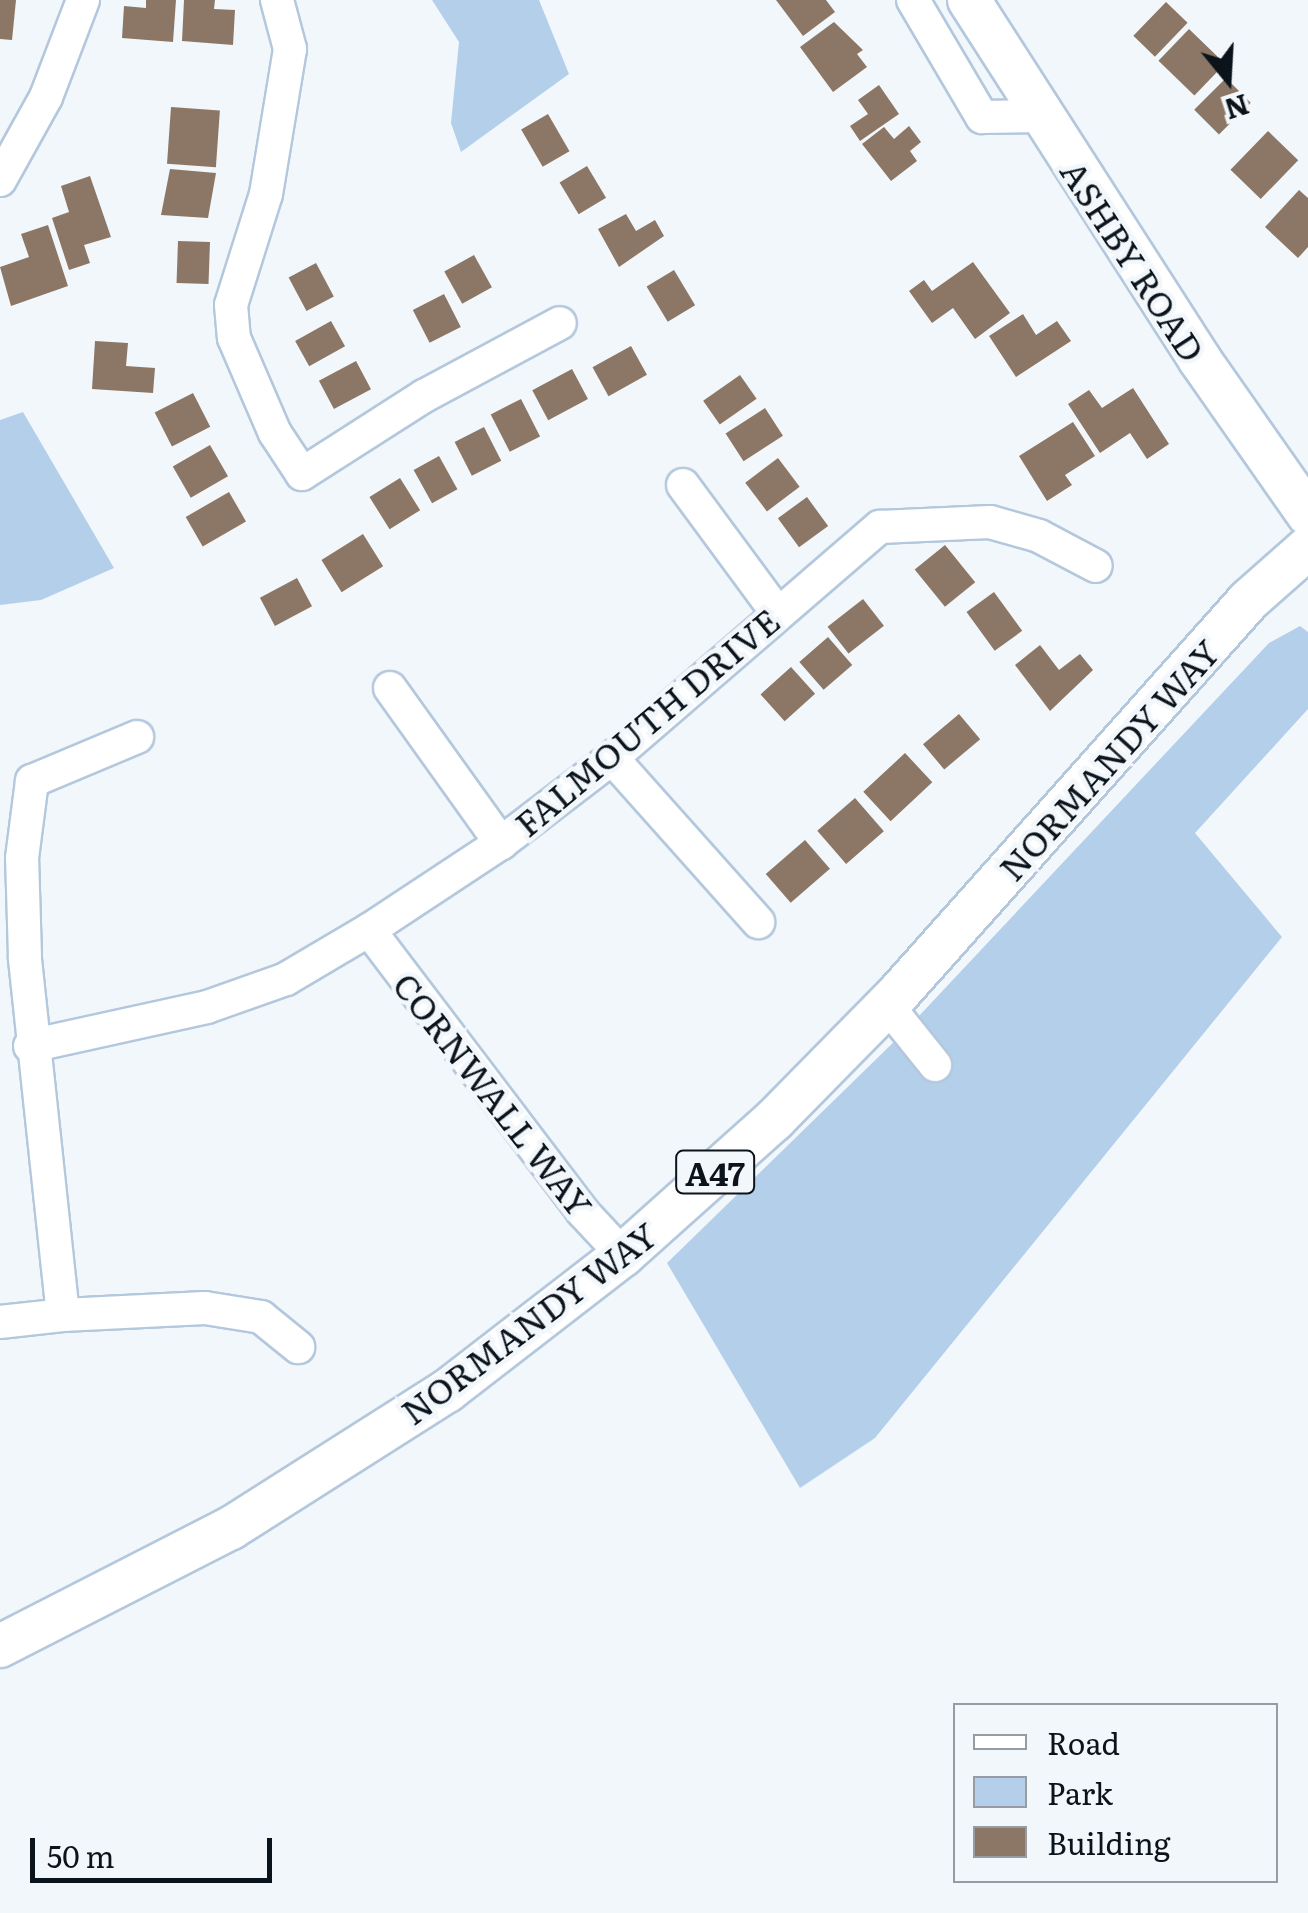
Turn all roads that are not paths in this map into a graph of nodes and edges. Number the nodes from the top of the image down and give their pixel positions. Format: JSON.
{"nodes":[{"id":1,"x":83,"y":0,"type":"edge"},
{"id":2,"x":277,"y":0,"type":"edge"},
{"id":3,"x":913,"y":0,"type":"edge"},
{"id":4,"x":969,"y":0,"type":"edge"},
{"id":5,"x":1040,"y":116,"type":"junction"},
{"id":6,"x":14,"y":124,"type":"edge"},
{"id":7,"x":0,"y":180,"type":"edge"},
{"id":8,"x":560,"y":323,"type":"dead end"},
{"id":9,"x":682,"y":485,"type":"dead end"},
{"id":10,"x":1308,"y":514,"type":"edge"},
{"id":11,"x":1308,"y":548,"type":"edge"},
{"id":12,"x":1096,"y":566,"type":"dead end"},
{"id":13,"x":776,"y":611,"type":"junction"},
{"id":14,"x":390,"y":688,"type":"dead end"},
{"id":15,"x":137,"y":737,"type":"dead end"},
{"id":16,"x":612,"y":758,"type":"junction"},
{"id":17,"x":501,"y":843,"type":"junction"},
{"id":18,"x":758,"y":922,"type":"dead end"},
{"id":19,"x":369,"y":930,"type":"junction"},
{"id":20,"x":887,"y":1005,"type":"junction"},
{"id":21,"x":30,"y":1046,"type":"junction"},
{"id":22,"x":935,"y":1065,"type":"dead end"},
{"id":23,"x":623,"y":1255,"type":"junction"},
{"id":24,"x":63,"y":1314,"type":"junction"},
{"id":25,"x":0,"y":1322,"type":"edge"},
{"id":26,"x":298,"y":1347,"type":"dead end"},
{"id":27,"x":0,"y":1646,"type":"edge"}],
"edges":[{"from":1,"to":6,"type":"street"},
{"from":2,"to":8,"type":"street"},
{"from":3,"to":5,"type":"street"},
{"from":4,"to":5,"type":"main road","name":"ASHBY ROAD"},
{"from":5,"to":10,"type":"main road","name":"ASHBY ROAD"},
{"from":6,"to":7,"type":"street"},
{"from":9,"to":13,"type":"street"},
{"from":11,"to":20,"type":"main road","name":"NORMANDY WAY","number":"A47"},
{"from":12,"to":13,"type":"street","name":"FALMOUTH DRIVE"},
{"from":13,"to":16,"type":"street","name":"FALMOUTH DRIVE"},
{"from":14,"to":17,"type":"street"},
{"from":15,"to":21,"type":"street"},
{"from":16,"to":17,"type":"street","name":"FALMOUTH DRIVE"},
{"from":16,"to":18,"type":"street"},
{"from":17,"to":19,"type":"street","name":"FALMOUTH DRIVE"},
{"from":19,"to":21,"type":"street","name":"FALMOUTH DRIVE"},
{"from":19,"to":23,"type":"street","name":"CORNWALL WAY"},
{"from":20,"to":22,"type":"street"},
{"from":20,"to":23,"type":"main road","name":"NORMANDY WAY","number":"A47"},
{"from":21,"to":24,"type":"street"},
{"from":23,"to":27,"type":"main road","name":"NORMANDY WAY","number":"A47"},
{"from":24,"to":25,"type":"street"},
{"from":24,"to":26,"type":"street"}]}
